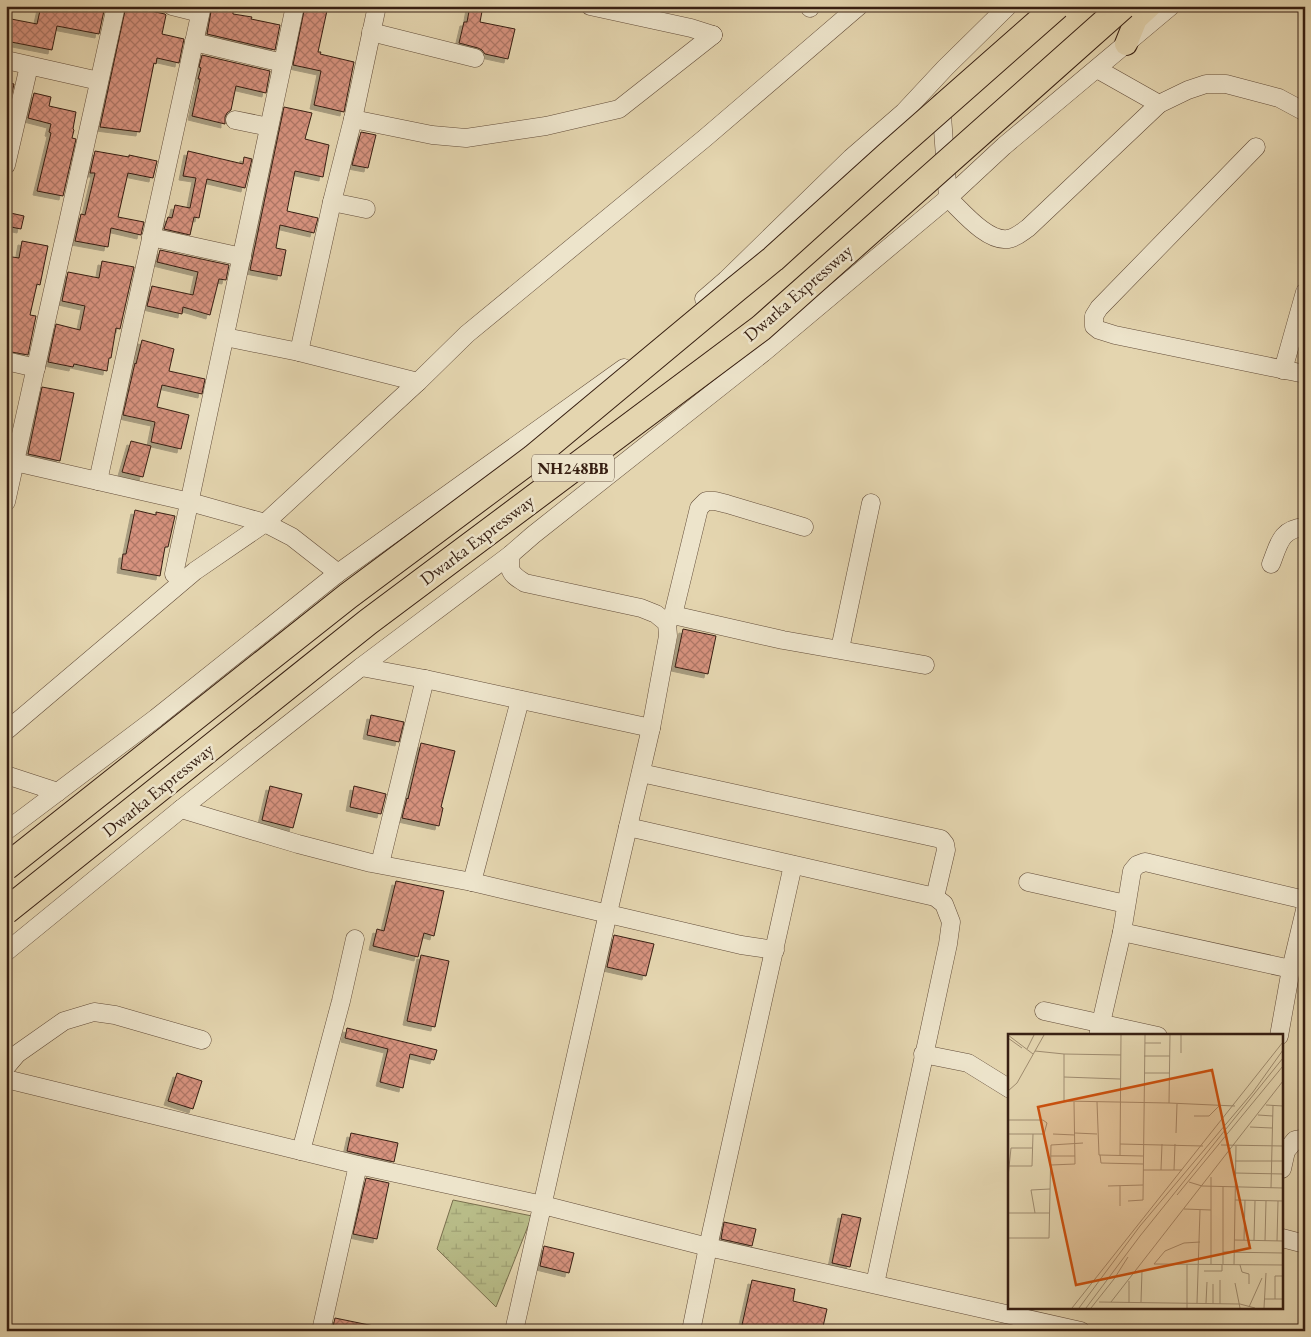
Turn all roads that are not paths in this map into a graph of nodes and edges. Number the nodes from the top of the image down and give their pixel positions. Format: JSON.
{"nodes":[{"id":1,"x":116,"y":6,"type":"edge"},
{"id":2,"x":172,"y":6,"type":"edge"},
{"id":3,"x":295,"y":6,"type":"edge"},
{"id":4,"x":377,"y":6,"type":"edge"},
{"id":5,"x":590,"y":6,"type":"edge"},
{"id":6,"x":858,"y":6,"type":"edge"},
{"id":7,"x":1008,"y":6,"type":"edge"},
{"id":8,"x":1057,"y":6,"type":"edge"},
{"id":9,"x":1171,"y":6,"type":"edge"},
{"id":10,"x":201,"y":10,"type":"edge"},
{"id":11,"x":1136,"y":10,"type":"edge"},
{"id":12,"x":371,"y":32,"type":"junction"},
{"id":13,"x":194,"y":42,"type":"junction"},
{"id":14,"x":1126,"y":44,"type":"junction"},
{"id":15,"x":475,"y":58,"type":"dead end"},
{"id":16,"x":6,"y":60,"type":"edge"},
{"id":17,"x":283,"y":63,"type":"junction"},
{"id":18,"x":29,"y":66,"type":"junction"},
{"id":19,"x":1097,"y":69,"type":"junction"},
{"id":20,"x":939,"y":74,"type":"junction"},
{"id":21,"x":99,"y":82,"type":"junction"},
{"id":22,"x":1159,"y":104,"type":"junction"},
{"id":23,"x":1305,"y":112,"type":"edge"},
{"id":24,"x":353,"y":119,"type":"junction"},
{"id":25,"x":235,"y":120,"type":"dead end"},
{"id":26,"x":269,"y":127,"type":"junction"},
{"id":27,"x":1256,"y":147,"type":"dead end"},
{"id":28,"x":6,"y":165,"type":"edge"},
{"id":29,"x":948,"y":198,"type":"junction"},
{"id":30,"x":332,"y":202,"type":"junction"},
{"id":31,"x":366,"y":210,"type":"dead end"},
{"id":32,"x":151,"y":237,"type":"junction"},
{"id":33,"x":242,"y":257,"type":"junction"},
{"id":34,"x":1305,"y":292,"type":"edge"},
{"id":35,"x":224,"y":337,"type":"junction"},
{"id":36,"x":299,"y":352,"type":"junction"},
{"id":37,"x":6,"y":361,"type":"edge"},
{"id":38,"x":36,"y":368,"type":"junction"},
{"id":39,"x":1283,"y":370,"type":"junction"},
{"id":40,"x":1305,"y":374,"type":"edge"},
{"id":41,"x":418,"y":382,"type":"junction"},
{"id":42,"x":11,"y":461,"type":"edge"},
{"id":43,"x":98,"y":481,"type":"junction"},
{"id":44,"x":6,"y":502,"type":"edge"},
{"id":45,"x":190,"y":502,"type":"junction"},
{"id":46,"x":871,"y":504,"type":"dead end"},
{"id":47,"x":265,"y":523,"type":"junction"},
{"id":48,"x":804,"y":527,"type":"dead end"},
{"id":49,"x":1305,"y":527,"type":"edge"},
{"id":50,"x":510,"y":555,"type":"junction"},
{"id":51,"x":1271,"y":564,"type":"dead end"},
{"id":52,"x":338,"y":573,"type":"junction"},
{"id":53,"x":174,"y":574,"type":"dead end"},
{"id":54,"x":670,"y":619,"type":"junction"},
{"id":55,"x":840,"y":649,"type":"junction"},
{"id":56,"x":925,"y":665,"type":"dead end"},
{"id":57,"x":361,"y":667,"type":"junction"},
{"id":58,"x":425,"y":679,"type":"junction"},
{"id":59,"x":520,"y":700,"type":"junction"},
{"id":60,"x":651,"y":728,"type":"junction"},
{"id":61,"x":6,"y":731,"type":"edge"},
{"id":62,"x":640,"y":773,"type":"junction"},
{"id":63,"x":6,"y":775,"type":"edge"},
{"id":64,"x":58,"y":792,"type":"junction"},
{"id":65,"x":181,"y":809,"type":"junction"},
{"id":66,"x":628,"y":827,"type":"junction"},
{"id":67,"x":6,"y":832,"type":"edge"},
{"id":68,"x":380,"y":864,"type":"junction"},
{"id":69,"x":793,"y":865,"type":"junction"},
{"id":70,"x":6,"y":867,"type":"edge"},
{"id":71,"x":472,"y":882,"type":"junction"},
{"id":72,"x":1028,"y":882,"type":"dead end"},
{"id":73,"x":935,"y":897,"type":"junction"},
{"id":74,"x":1305,"y":900,"type":"edge"},
{"id":75,"x":1126,"y":904,"type":"junction"},
{"id":76,"x":1305,"y":910,"type":"edge"},
{"id":77,"x":6,"y":911,"type":"edge"},
{"id":78,"x":608,"y":913,"type":"junction"},
{"id":79,"x":1122,"y":932,"type":"junction"},
{"id":80,"x":355,"y":939,"type":"dead end"},
{"id":81,"x":775,"y":950,"type":"junction"},
{"id":82,"x":6,"y":952,"type":"edge"},
{"id":83,"x":1291,"y":969,"type":"junction"},
{"id":84,"x":1044,"y":1011,"type":"dead end"},
{"id":85,"x":1100,"y":1030,"type":"edge"},
{"id":86,"x":1139,"y":1034,"type":"edge"},
{"id":87,"x":1279,"y":1034,"type":"edge"},
{"id":88,"x":202,"y":1040,"type":"dead end"},
{"id":89,"x":923,"y":1054,"type":"junction"},
{"id":90,"x":6,"y":1067,"type":"edge"},
{"id":91,"x":6,"y":1078,"type":"edge"},
{"id":92,"x":1008,"y":1088,"type":"edge"},
{"id":93,"x":1305,"y":1138,"type":"edge"},
{"id":94,"x":301,"y":1151,"type":"junction"},
{"id":95,"x":1284,"y":1160,"type":"edge"},
{"id":96,"x":358,"y":1165,"type":"junction"},
{"id":97,"x":543,"y":1205,"type":"junction"},
{"id":98,"x":1284,"y":1239,"type":"edge"},
{"id":99,"x":1305,"y":1244,"type":"edge"},
{"id":100,"x":708,"y":1247,"type":"junction"},
{"id":101,"x":875,"y":1284,"type":"junction"},
{"id":102,"x":1008,"y":1309,"type":"edge"},
{"id":103,"x":1014,"y":1310,"type":"edge"},
{"id":104,"x":1046,"y":1316,"type":"edge"},
{"id":105,"x":322,"y":1331,"type":"edge"},
{"id":106,"x":514,"y":1331,"type":"edge"},
{"id":107,"x":691,"y":1331,"type":"edge"},
{"id":108,"x":1081,"y":1331,"type":"edge"}],
"edges":[{"from":1,"to":21,"type":"street"},
{"from":2,"to":10,"type":"street"},
{"from":3,"to":17,"type":"street"},
{"from":4,"to":12,"type":"street"},
{"from":5,"to":24,"type":"street"},
{"from":6,"to":41,"type":"street"},
{"from":7,"to":20,"type":"street"},
{"from":8,"to":70,"type":"highway","name":"Dwarka Expressway","number":"NH248BB","bridge":true},
{"from":9,"to":14,"type":"street"},
{"from":10,"to":13,"type":"street"},
{"from":11,"to":14,"type":"main road"},
{"from":11,"to":77,"type":"highway","name":"Dwarka Expressway","number":"NH248BB","bridge":true},
{"from":12,"to":15,"type":"street"},
{"from":12,"to":24,"type":"street"},
{"from":13,"to":17,"type":"street"},
{"from":13,"to":32,"type":"street"},
{"from":14,"to":19,"type":"street"},
{"from":16,"to":18,"type":"street"},
{"from":17,"to":26,"type":"street"},
{"from":18,"to":21,"type":"street"},
{"from":18,"to":28,"type":"street"},
{"from":19,"to":22,"type":"street"},
{"from":19,"to":29,"type":"street"},
{"from":20,"to":29,"type":"street"},
{"from":20,"to":52,"type":"street"},
{"from":21,"to":38,"type":"street"},
{"from":22,"to":23,"type":"street"},
{"from":22,"to":29,"type":"street"},
{"from":24,"to":30,"type":"street"},
{"from":25,"to":26,"type":"street"},
{"from":26,"to":33,"type":"street"},
{"from":27,"to":39,"type":"street"},
{"from":29,"to":50,"type":"street"},
{"from":30,"to":31,"type":"street"},
{"from":30,"to":36,"type":"street"},
{"from":32,"to":33,"type":"street"},
{"from":32,"to":43,"type":"street"},
{"from":33,"to":35,"type":"street"},
{"from":34,"to":39,"type":"street"},
{"from":35,"to":36,"type":"street"},
{"from":35,"to":45,"type":"street"},
{"from":36,"to":41,"type":"street"},
{"from":37,"to":38,"type":"street"},
{"from":38,"to":42,"type":"street"},
{"from":39,"to":40,"type":"street"},
{"from":41,"to":47,"type":"street"},
{"from":42,"to":43,"type":"street"},
{"from":42,"to":44,"type":"street"},
{"from":43,"to":45,"type":"street"},
{"from":45,"to":47,"type":"street"},
{"from":45,"to":53,"type":"street"},
{"from":46,"to":55,"type":"street"},
{"from":47,"to":52,"type":"street"},
{"from":47,"to":61,"type":"street"},
{"from":48,"to":54,"type":"street"},
{"from":49,"to":51,"type":"street"},
{"from":50,"to":54,"type":"street"},
{"from":50,"to":57,"type":"street"},
{"from":52,"to":64,"type":"street"},
{"from":54,"to":55,"type":"street"},
{"from":54,"to":60,"type":"street"},
{"from":55,"to":56,"type":"street"},
{"from":57,"to":58,"type":"street"},
{"from":57,"to":65,"type":"street"},
{"from":58,"to":59,"type":"street"},
{"from":58,"to":68,"type":"street"},
{"from":59,"to":60,"type":"street"},
{"from":59,"to":71,"type":"street"},
{"from":60,"to":62,"type":"street"},
{"from":62,"to":66,"type":"street"},
{"from":62,"to":73,"type":"street"},
{"from":63,"to":64,"type":"street"},
{"from":64,"to":67,"type":"street"},
{"from":65,"to":68,"type":"street"},
{"from":65,"to":82,"type":"street"},
{"from":66,"to":69,"type":"street"},
{"from":66,"to":78,"type":"street"},
{"from":68,"to":71,"type":"street"},
{"from":69,"to":73,"type":"street"},
{"from":69,"to":81,"type":"street"},
{"from":71,"to":78,"type":"street"},
{"from":72,"to":75,"type":"street"},
{"from":73,"to":89,"type":"street"},
{"from":74,"to":75,"type":"street"},
{"from":75,"to":79,"type":"street"},
{"from":76,"to":83,"type":"street"},
{"from":78,"to":81,"type":"street"},
{"from":78,"to":97,"type":"street"},
{"from":79,"to":83,"type":"street"},
{"from":79,"to":85,"type":"street"},
{"from":80,"to":94,"type":"street"},
{"from":81,"to":100,"type":"street"},
{"from":83,"to":87,"type":"street"},
{"from":84,"to":85,"type":"street"},
{"from":85,"to":86,"type":"street"},
{"from":88,"to":90,"type":"street"},
{"from":89,"to":92,"type":"street"},
{"from":89,"to":101,"type":"street"},
{"from":91,"to":94,"type":"street"},
{"from":93,"to":95,"type":"street"},
{"from":94,"to":96,"type":"street"},
{"from":96,"to":97,"type":"street"},
{"from":96,"to":105,"type":"street"},
{"from":97,"to":100,"type":"street"},
{"from":97,"to":106,"type":"street"},
{"from":98,"to":99,"type":"street"},
{"from":100,"to":101,"type":"street"},
{"from":100,"to":107,"type":"street"},
{"from":101,"to":102,"type":"street"},
{"from":103,"to":104,"type":"street"},
{"from":104,"to":108,"type":"street"}]}
